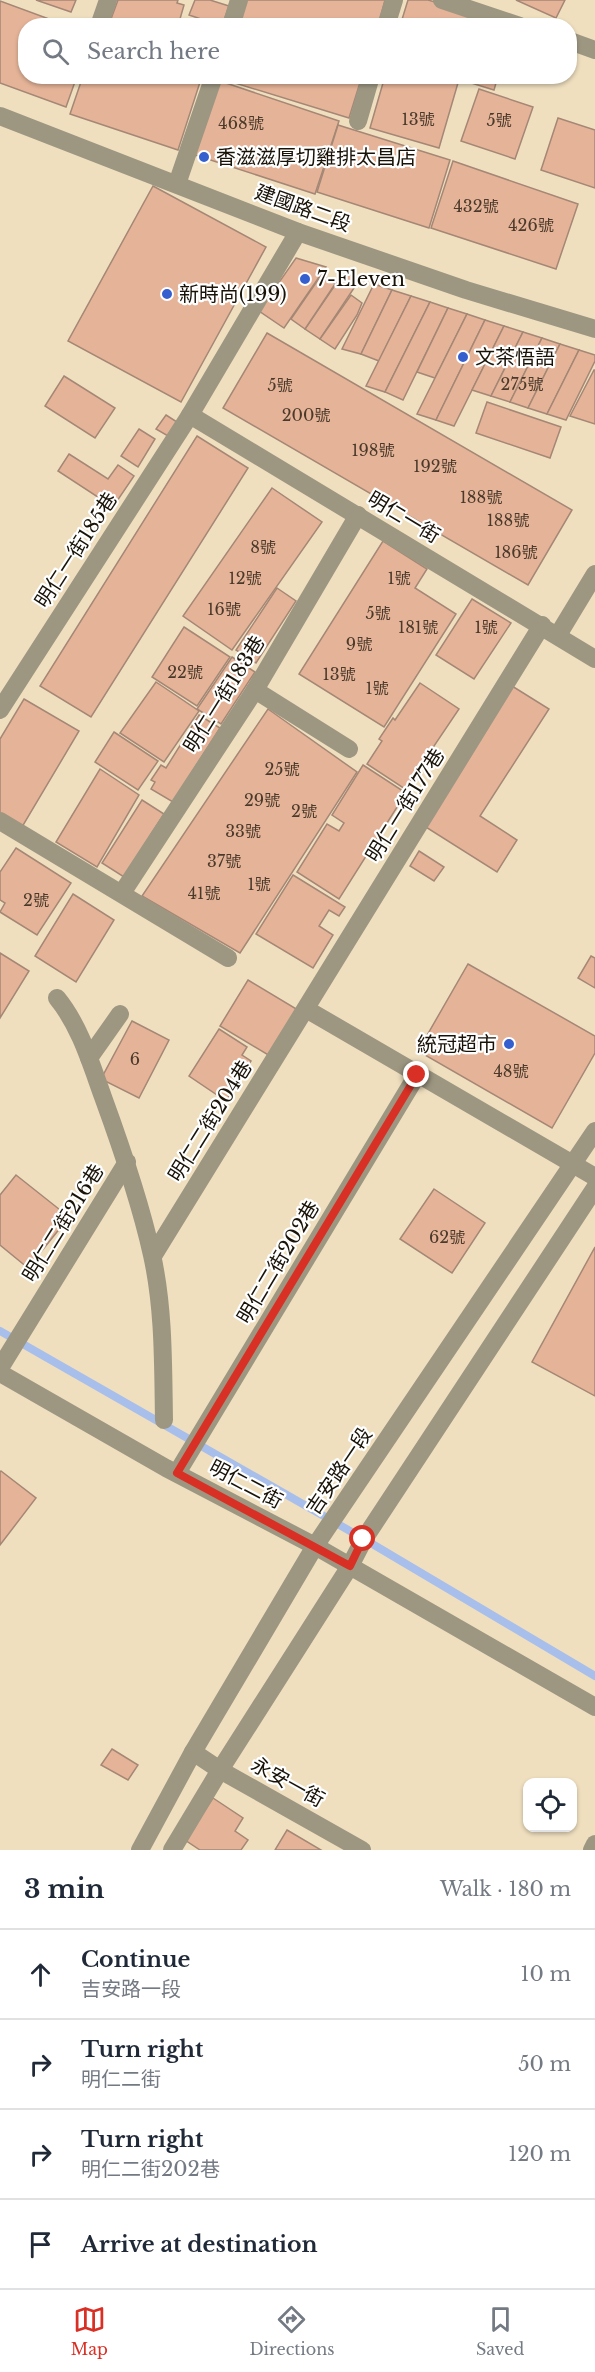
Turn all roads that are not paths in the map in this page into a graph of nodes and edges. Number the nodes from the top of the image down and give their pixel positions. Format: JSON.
{"nodes":[{"id":1,"x":108,"y":0,"type":"edge"},
{"id":2,"x":239,"y":0,"type":"edge"},
{"id":3,"x":394,"y":0,"type":"edge"},
{"id":4,"x":442,"y":0,"type":"edge"},
{"id":5,"x":102,"y":18,"type":"edge"},
{"id":6,"x":233,"y":18,"type":"edge"},
{"id":7,"x":388,"y":18,"type":"edge"},
{"id":8,"x":496,"y":18,"type":"edge"},
{"id":9,"x":577,"y":44,"type":"edge"},
{"id":10,"x":595,"y":50,"type":"edge"},
{"id":11,"x":211,"y":84,"type":"edge"},
{"id":12,"x":369,"y":84,"type":"edge"},
{"id":13,"x":0,"y":116,"type":"edge"},
{"id":14,"x":358,"y":121,"type":"dead end"},
{"id":15,"x":177,"y":184,"type":"junction"},
{"id":16,"x":298,"y":232,"type":"junction"},
{"id":17,"x":595,"y":329,"type":"edge"},
{"id":18,"x":190,"y":415,"type":"junction"},
{"id":19,"x":358,"y":515,"type":"junction"},
{"id":20,"x":595,"y":574,"type":"edge"},
{"id":21,"x":542,"y":625,"type":"junction"},
{"id":22,"x":558,"y":635,"type":"junction"},
{"id":23,"x":595,"y":659,"type":"edge"},
{"id":24,"x":255,"y":690,"type":"junction"},
{"id":25,"x":0,"y":710,"type":"edge"},
{"id":26,"x":349,"y":748,"type":"dead end"},
{"id":27,"x":0,"y":821,"type":"edge"},
{"id":28,"x":122,"y":893,"type":"junction"},
{"id":29,"x":228,"y":958,"type":"dead end"},
{"id":30,"x":57,"y":998,"type":"dead end"},
{"id":31,"x":306,"y":1009,"type":"junction"},
{"id":32,"x":120,"y":1014,"type":"dead end"},
{"id":33,"x":89,"y":1058,"type":"junction"},
{"id":34,"x":417,"y":1075,"type":"junction"},
{"id":35,"x":595,"y":1131,"type":"edge"},
{"id":36,"x":126,"y":1162,"type":"junction"},
{"id":37,"x":573,"y":1166,"type":"junction"},
{"id":38,"x":595,"y":1177,"type":"edge"},
{"id":39,"x":595,"y":1188,"type":"edge"},
{"id":40,"x":153,"y":1257,"type":"junction"},
{"id":41,"x":0,"y":1370,"type":"edge"},
{"id":42,"x":164,"y":1420,"type":"dead end"},
{"id":43,"x":177,"y":1473,"type":"junction"},
{"id":44,"x":315,"y":1546,"type":"junction"},
{"id":45,"x":350,"y":1566,"type":"junction"},
{"id":46,"x":595,"y":1707,"type":"edge"},
{"id":47,"x":193,"y":1752,"type":"junction"},
{"id":48,"x":220,"y":1770,"type":"junction"},
{"id":49,"x":595,"y":1844,"type":"edge"},
{"id":50,"x":140,"y":1850,"type":"edge"},
{"id":51,"x":172,"y":1850,"type":"edge"},
{"id":52,"x":362,"y":1850,"type":"edge"},
{"id":53,"x":592,"y":1850,"type":"edge"}],
"edges":[{"from":1,"to":5,"type":"street"},
{"from":2,"to":6,"type":"street"},
{"from":3,"to":7,"type":"street"},
{"from":4,"to":8,"type":"street"},
{"from":9,"to":10,"type":"street"},
{"from":11,"to":15,"type":"street"},
{"from":12,"to":14,"type":"street"},
{"from":13,"to":15,"type":"street","name":"建國路二段"},
{"from":15,"to":16,"type":"street","name":"建國路二段"},
{"from":16,"to":17,"type":"street","name":"建國路二段"},
{"from":16,"to":18,"type":"street","name":"明仁一街185巷"},
{"from":18,"to":19,"type":"street","name":"明仁一街"},
{"from":18,"to":25,"type":"street","name":"明仁一街185巷"},
{"from":19,"to":21,"type":"street","name":"明仁一街"},
{"from":19,"to":24,"type":"street","name":"明仁一街183巷"},
{"from":20,"to":22,"type":"street"},
{"from":21,"to":22,"type":"street","name":"明仁一街"},
{"from":21,"to":31,"type":"street","name":"明仁一街177巷"},
{"from":22,"to":23,"type":"street","name":"明仁一街"},
{"from":24,"to":26,"type":"street"},
{"from":24,"to":28,"type":"street","name":"明仁一街183巷"},
{"from":27,"to":28,"type":"street"},
{"from":28,"to":29,"type":"street"},
{"from":30,"to":33,"type":"street"},
{"from":31,"to":34,"type":"street"},
{"from":31,"to":40,"type":"street","name":"明仁二街204巷"},
{"from":32,"to":33,"type":"street"},
{"from":33,"to":36,"type":"street"},
{"from":34,"to":37,"type":"street"},
{"from":34,"to":43,"type":"street","name":"明仁二街202巷"},
{"from":35,"to":37,"type":"street","name":"吉安路一段"},
{"from":36,"to":40,"type":"street"},
{"from":36,"to":41,"type":"street","name":"明仁二街216巷"},
{"from":37,"to":38,"type":"street"},
{"from":37,"to":44,"type":"street","name":"吉安路一段"},
{"from":39,"to":45,"type":"street"},
{"from":40,"to":42,"type":"street"},
{"from":41,"to":43,"type":"street","name":"明仁二街"},
{"from":43,"to":44,"type":"street","name":"明仁二街"},
{"from":44,"to":45,"type":"street","name":"明仁二街"},
{"from":44,"to":47,"type":"street","name":"吉安路一段"},
{"from":45,"to":46,"type":"street","name":"明仁二街"},
{"from":45,"to":48,"type":"street"},
{"from":47,"to":48,"type":"street","name":"永安一街"},
{"from":47,"to":50,"type":"street","name":"吉安路一段"},
{"from":48,"to":51,"type":"street"},
{"from":48,"to":52,"type":"street","name":"永安一街"},
{"from":49,"to":53,"type":"street"}]}
